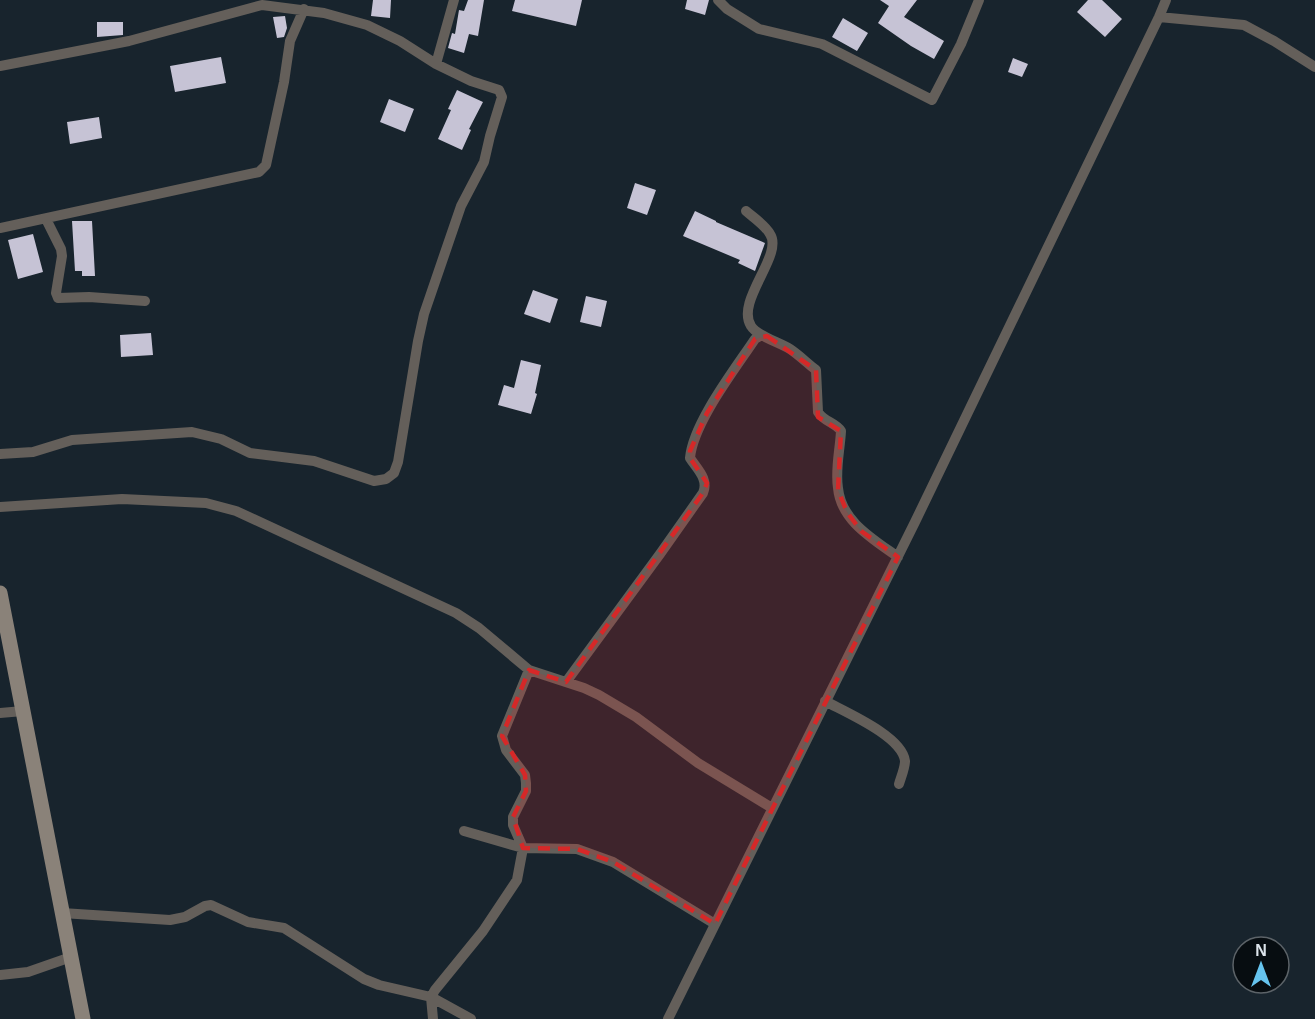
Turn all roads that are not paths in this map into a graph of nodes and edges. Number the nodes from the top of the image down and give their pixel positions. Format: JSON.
{"nodes":[{"id":1,"x":454,"y":0,"type":"edge"},
{"id":2,"x":718,"y":0,"type":"edge"},
{"id":3,"x":979,"y":0,"type":"edge"},
{"id":4,"x":1166,"y":0,"type":"edge"},
{"id":5,"x":304,"y":9,"type":"junction"},
{"id":6,"x":1160,"y":17,"type":"junction"},
{"id":7,"x":436,"y":64,"type":"junction"},
{"id":8,"x":0,"y":66,"type":"edge"},
{"id":9,"x":1315,"y":67,"type":"edge"},
{"id":10,"x":746,"y":211,"type":"dead end"},
{"id":11,"x":46,"y":219,"type":"junction"},
{"id":12,"x":0,"y":228,"type":"edge"},
{"id":13,"x":145,"y":301,"type":"dead end"},
{"id":14,"x":760,"y":336,"type":"junction"},
{"id":15,"x":0,"y":454,"type":"edge"},
{"id":16,"x":0,"y":507,"type":"edge"},
{"id":17,"x":898,"y":557,"type":"junction"},
{"id":18,"x":0,"y":592,"type":"edge"},
{"id":19,"x":529,"y":670,"type":"junction"},
{"id":20,"x":566,"y":682,"type":"junction"},
{"id":21,"x":825,"y":701,"type":"junction"},
{"id":22,"x":23,"y":711,"type":"junction"},
{"id":23,"x":0,"y":713,"type":"edge"},
{"id":24,"x":899,"y":784,"type":"dead end"},
{"id":25,"x":772,"y":808,"type":"junction"},
{"id":26,"x":464,"y":831,"type":"dead end"},
{"id":27,"x":523,"y":848,"type":"junction"},
{"id":28,"x":62,"y":913,"type":"junction"},
{"id":29,"x":715,"y":924,"type":"junction"},
{"id":30,"x":71,"y":957,"type":"junction"},
{"id":31,"x":0,"y":975,"type":"edge"},
{"id":32,"x":431,"y":997,"type":"junction"},
{"id":33,"x":83,"y":1019,"type":"edge"},
{"id":34,"x":433,"y":1019,"type":"edge"},
{"id":35,"x":471,"y":1019,"type":"edge"},
{"id":36,"x":669,"y":1019,"type":"edge"}],
"edges":[{"from":1,"to":7,"type":"street"},
{"from":2,"to":3,"type":"street"},
{"from":4,"to":6,"type":"street"},
{"from":5,"to":7,"type":"street"},
{"from":5,"to":8,"type":"street"},
{"from":5,"to":11,"type":"street"},
{"from":6,"to":9,"type":"street"},
{"from":6,"to":17,"type":"street"},
{"from":7,"to":15,"type":"street"},
{"from":10,"to":14,"type":"street"},
{"from":11,"to":12,"type":"street"},
{"from":11,"to":13,"type":"street"},
{"from":14,"to":17,"type":"street"},
{"from":14,"to":20,"type":"street"},
{"from":16,"to":19,"type":"street"},
{"from":17,"to":21,"type":"street"},
{"from":18,"to":22,"type":"main road"},
{"from":19,"to":20,"type":"street"},
{"from":19,"to":27,"type":"street"},
{"from":20,"to":25,"type":"street"},
{"from":21,"to":24,"type":"street"},
{"from":21,"to":25,"type":"street"},
{"from":22,"to":23,"type":"street"},
{"from":22,"to":28,"type":"main road"},
{"from":25,"to":29,"type":"street"},
{"from":26,"to":27,"type":"street"},
{"from":27,"to":29,"type":"street"},
{"from":27,"to":32,"type":"street"},
{"from":28,"to":30,"type":"main road"},
{"from":28,"to":32,"type":"street"},
{"from":29,"to":36,"type":"street"},
{"from":30,"to":31,"type":"street"},
{"from":30,"to":33,"type":"main road"},
{"from":32,"to":34,"type":"street"},
{"from":32,"to":35,"type":"street"}]}
